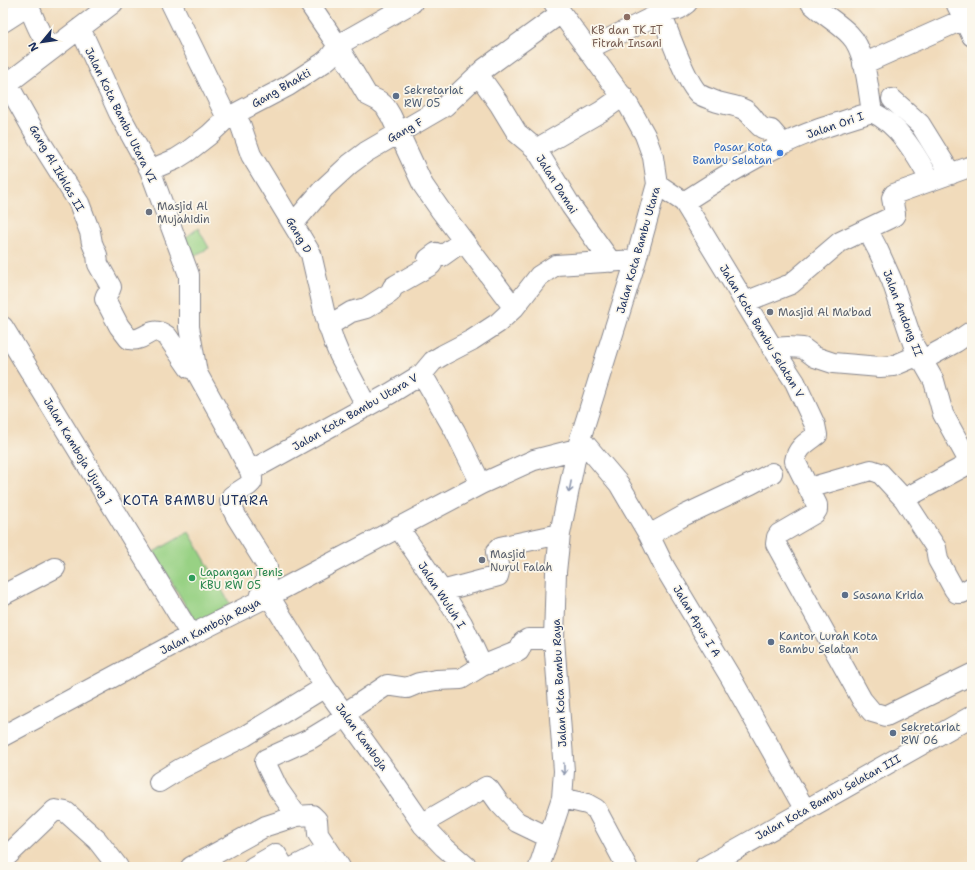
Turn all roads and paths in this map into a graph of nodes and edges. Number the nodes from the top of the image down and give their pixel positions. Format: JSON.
{"nodes":[{"id":1,"x":113,"y":3,"type":"edge"},
{"id":2,"x":171,"y":3,"type":"edge"},
{"id":3,"x":309,"y":3,"type":"edge"},
{"id":4,"x":412,"y":3,"type":"edge"},
{"id":5,"x":687,"y":3,"type":"edge"},
{"id":6,"x":811,"y":3,"type":"edge"},
{"id":7,"x":28,"y":5,"type":"edge"},
{"id":8,"x":557,"y":8,"type":"edge"},
{"id":9,"x":661,"y":13,"type":"junction"},
{"id":10,"x":964,"y":19,"type":"edge"},
{"id":11,"x":3,"y":22,"type":"edge"},
{"id":12,"x":80,"y":28,"type":"junction"},
{"id":13,"x":338,"y":46,"type":"junction"},
{"id":14,"x":52,"y":48,"type":"junction"},
{"id":15,"x":588,"y":50,"type":"junction"},
{"id":16,"x":863,"y":64,"type":"junction"},
{"id":17,"x":478,"y":74,"type":"junction"},
{"id":18,"x":5,"y":82,"type":"edge"},
{"id":19,"x":623,"y":96,"type":"junction"},
{"id":20,"x":892,"y":99,"type":"dead end"},
{"id":21,"x":872,"y":112,"type":"junction"},
{"id":22,"x":231,"y":116,"type":"junction"},
{"id":23,"x":398,"y":133,"type":"junction"},
{"id":24,"x":780,"y":145,"type":"junction"},
{"id":25,"x":536,"y":150,"type":"junction"},
{"id":26,"x":972,"y":166,"type":"edge"},
{"id":27,"x":150,"y":170,"type":"junction"},
{"id":28,"x":952,"y":174,"type":"junction"},
{"id":29,"x":931,"y":181,"type":"junction"},
{"id":30,"x":658,"y":184,"type":"junction"},
{"id":31,"x":684,"y":202,"type":"junction"},
{"id":32,"x":293,"y":224,"type":"junction"},
{"id":33,"x":867,"y":229,"type":"junction"},
{"id":34,"x":463,"y":241,"type":"junction"},
{"id":35,"x":636,"y":260,"type":"junction"},
{"id":36,"x":611,"y":262,"type":"junction"},
{"id":37,"x":745,"y":302,"type":"junction"},
{"id":38,"x":514,"y":308,"type":"junction"},
{"id":39,"x":328,"y":326,"type":"junction"},
{"id":40,"x":3,"y":328,"type":"edge"},
{"id":41,"x":972,"y":331,"type":"edge"},
{"id":42,"x":772,"y":348,"type":"junction"},
{"id":43,"x":920,"y":358,"type":"junction"},
{"id":44,"x":189,"y":368,"type":"dead end"},
{"id":45,"x":422,"y":374,"type":"junction"},
{"id":46,"x":367,"y":407,"type":"junction"},
{"id":47,"x":579,"y":444,"type":"junction"},
{"id":48,"x":972,"y":461,"type":"edge"},
{"id":49,"x":250,"y":471,"type":"junction"},
{"id":50,"x":772,"y":473,"type":"dead end"},
{"id":51,"x":481,"y":484,"type":"junction"},
{"id":52,"x":809,"y":488,"type":"junction"},
{"id":53,"x":904,"y":499,"type":"junction"},
{"id":54,"x":398,"y":527,"type":"junction"},
{"id":55,"x":560,"y":534,"type":"junction"},
{"id":56,"x":650,"y":535,"type":"junction"},
{"id":57,"x":55,"y":568,"type":"dead end"},
{"id":58,"x":6,"y":587,"type":"edge"},
{"id":59,"x":972,"y":587,"type":"edge"},
{"id":60,"x":442,"y":591,"type":"junction"},
{"id":61,"x":264,"y":599,"type":"junction"},
{"id":62,"x":191,"y":635,"type":"junction"},
{"id":63,"x":554,"y":639,"type":"junction"},
{"id":64,"x":482,"y":666,"type":"junction"},
{"id":65,"x":972,"y":675,"type":"edge"},
{"id":66,"x":325,"y":687,"type":"junction"},
{"id":67,"x":345,"y":714,"type":"junction"},
{"id":68,"x":972,"y":716,"type":"edge"},
{"id":69,"x":3,"y":736,"type":"edge"},
{"id":70,"x":159,"y":782,"type":"dead end"},
{"id":71,"x":562,"y":798,"type":"junction"},
{"id":72,"x":806,"y":810,"type":"junction"},
{"id":73,"x":297,"y":816,"type":"junction"},
{"id":74,"x":423,"y":825,"type":"junction"},
{"id":75,"x":548,"y":837,"type":"junction"},
{"id":76,"x":327,"y":850,"type":"junction"},
{"id":77,"x":3,"y":860,"type":"edge"},
{"id":78,"x":114,"y":866,"type":"edge"},
{"id":79,"x":191,"y":867,"type":"edge"},
{"id":80,"x":253,"y":867,"type":"edge"},
{"id":81,"x":284,"y":867,"type":"edge"},
{"id":82,"x":294,"y":867,"type":"edge"},
{"id":83,"x":340,"y":867,"type":"edge"},
{"id":84,"x":467,"y":867,"type":"edge"},
{"id":85,"x":539,"y":867,"type":"edge"},
{"id":86,"x":627,"y":867,"type":"edge"},
{"id":87,"x":705,"y":867,"type":"edge"}],
"edges":[{"from":1,"to":12,"type":"street"},
{"from":2,"to":22,"type":"street","name":"Gang D"},
{"from":3,"to":13,"type":"street"},
{"from":4,"to":13,"type":"street","name":"Gang Bhakti"},
{"from":5,"to":9,"type":"street"},
{"from":6,"to":16,"type":"street","name":"Jalan Ori I"},
{"from":7,"to":11,"type":"street"},
{"from":7,"to":14,"type":"street"},
{"from":8,"to":15,"type":"street","name":"Jalan Kota Bambu Utara"},
{"from":8,"to":17,"type":"street","name":"Gang F"},
{"from":9,"to":15,"type":"street"},
{"from":9,"to":24,"type":"street"},
{"from":10,"to":16,"type":"street"},
{"from":12,"to":14,"type":"street"},
{"from":12,"to":27,"type":"street","name":"Jalan Kota Bambu Utara VI"},
{"from":13,"to":22,"type":"street","name":"Gang Bhakti"},
{"from":13,"to":23,"type":"street"},
{"from":14,"to":18,"type":"street"},
{"from":15,"to":19,"type":"street","name":"Jalan Kota Bambu Utara"},
{"from":16,"to":21,"type":"street","name":"Jalan Ori I"},
{"from":17,"to":23,"type":"street","name":"Gang F"},
{"from":17,"to":25,"type":"street"},
{"from":18,"to":44,"type":"street","name":"Gang Al Ikhlas II"},
{"from":19,"to":25,"type":"street","name":"Jalan Damai"},
{"from":19,"to":30,"type":"street","name":"Jalan Kota Bambu Utara"},
{"from":20,"to":28,"type":"street"},
{"from":21,"to":24,"type":"street","name":"Jalan Ori I"},
{"from":21,"to":29,"type":"street"},
{"from":22,"to":27,"type":"street","name":"Gang Bhakti"},
{"from":22,"to":32,"type":"street","name":"Gang D"},
{"from":23,"to":32,"type":"street","name":"Gang F"},
{"from":23,"to":34,"type":"street"},
{"from":24,"to":31,"type":"street","name":"Jalan Ori I"},
{"from":25,"to":36,"type":"street","name":"Jalan Damai"},
{"from":26,"to":28,"type":"street"},
{"from":27,"to":49,"type":"street","name":"Jalan Kota Bambu Utara VI"},
{"from":28,"to":29,"type":"street"},
{"from":29,"to":33,"type":"street"},
{"from":30,"to":31,"type":"street","name":"Jalan Kota Bambu Selatan V"},
{"from":30,"to":35,"type":"street","name":"Jalan Kota Bambu Utara"},
{"from":31,"to":37,"type":"street","name":"Jalan Kota Bambu Selatan V"},
{"from":32,"to":39,"type":"street","name":"Gang D"},
{"from":33,"to":37,"type":"street"},
{"from":33,"to":43,"type":"street","name":"Jalan Andong II"},
{"from":34,"to":38,"type":"street"},
{"from":34,"to":39,"type":"street"},
{"from":35,"to":36,"type":"street","name":"Jalan Kota Bambu Utara V"},
{"from":35,"to":47,"type":"street","name":"Jalan Kota Bambu Utara"},
{"from":36,"to":38,"type":"street","name":"Jalan Kota Bambu Utara V"},
{"from":37,"to":42,"type":"street","name":"Jalan Kota Bambu Selatan V"},
{"from":38,"to":45,"type":"street","name":"Jalan Kota Bambu Utara V"},
{"from":39,"to":46,"type":"street","name":"Gang D"},
{"from":40,"to":62,"type":"street","name":"Jalan Kamboja Ujung 1"},
{"from":41,"to":43,"type":"street"},
{"from":42,"to":43,"type":"street"},
{"from":42,"to":52,"type":"street","name":"Jalan Kota Bambu Selatan V"},
{"from":43,"to":48,"type":"street","name":"Jalan Andong II"},
{"from":45,"to":46,"type":"street","name":"Jalan Kota Bambu Utara V"},
{"from":45,"to":51,"type":"street"},
{"from":46,"to":49,"type":"street","name":"Jalan Kota Bambu Utara V"},
{"from":47,"to":51,"type":"street","name":"Jalan Kamboja Raya"},
{"from":47,"to":55,"type":"street","name":"Jalan Kota Bambu Raya","one_way":true},
{"from":47,"to":56,"type":"street","name":"Jalan Apus I A"},
{"from":48,"to":53,"type":"street"},
{"from":49,"to":61,"type":"street"},
{"from":50,"to":56,"type":"street"},
{"from":51,"to":54,"type":"street","name":"Jalan Kamboja Raya"},
{"from":52,"to":53,"type":"street"},
{"from":52,"to":65,"type":"street","name":"Jalan Kota Bambu Selatan V"},
{"from":53,"to":59,"type":"street"},
{"from":54,"to":60,"type":"street","name":"Jalan Wuluh I"},
{"from":54,"to":61,"type":"street","name":"Jalan Kamboja Raya"},
{"from":55,"to":60,"type":"street"},
{"from":55,"to":63,"type":"street","name":"Jalan Kota Bambu Raya"},
{"from":56,"to":72,"type":"street","name":"Jalan Apus I A"},
{"from":57,"to":58,"type":"street"},
{"from":60,"to":64,"type":"street","name":"Jalan Wuluh I"},
{"from":61,"to":62,"type":"street","name":"Jalan Kamboja Raya"},
{"from":61,"to":66,"type":"street","name":"Jalan Kamboja"},
{"from":62,"to":69,"type":"street","name":"Jalan Kamboja Raya"},
{"from":63,"to":64,"type":"street"},
{"from":63,"to":71,"type":"street","name":"Jalan Kota Bambu Raya","one_way":true},
{"from":64,"to":67,"type":"street"},
{"from":66,"to":67,"type":"street","name":"Jalan Kamboja"},
{"from":66,"to":70,"type":"street"},
{"from":67,"to":73,"type":"street"},
{"from":67,"to":74,"type":"street","name":"Jalan Kamboja"},
{"from":68,"to":72,"type":"street","name":"Jalan Kota Bambu Selatan III"},
{"from":71,"to":75,"type":"street","name":"Jalan Kota Bambu Raya"},
{"from":71,"to":86,"type":"street"},
{"from":72,"to":87,"type":"street","name":"Jalan Kota Bambu Selatan III"},
{"from":73,"to":76,"type":"street"},
{"from":73,"to":79,"type":"street"},
{"from":74,"to":75,"type":"street"},
{"from":74,"to":84,"type":"street","name":"Jalan Kamboja"},
{"from":75,"to":85,"type":"street","name":"Jalan Kota Bambu Raya"},
{"from":76,"to":82,"type":"street"},
{"from":76,"to":83,"type":"street"},
{"from":77,"to":78,"type":"street"},
{"from":80,"to":81,"type":"street"}]}
